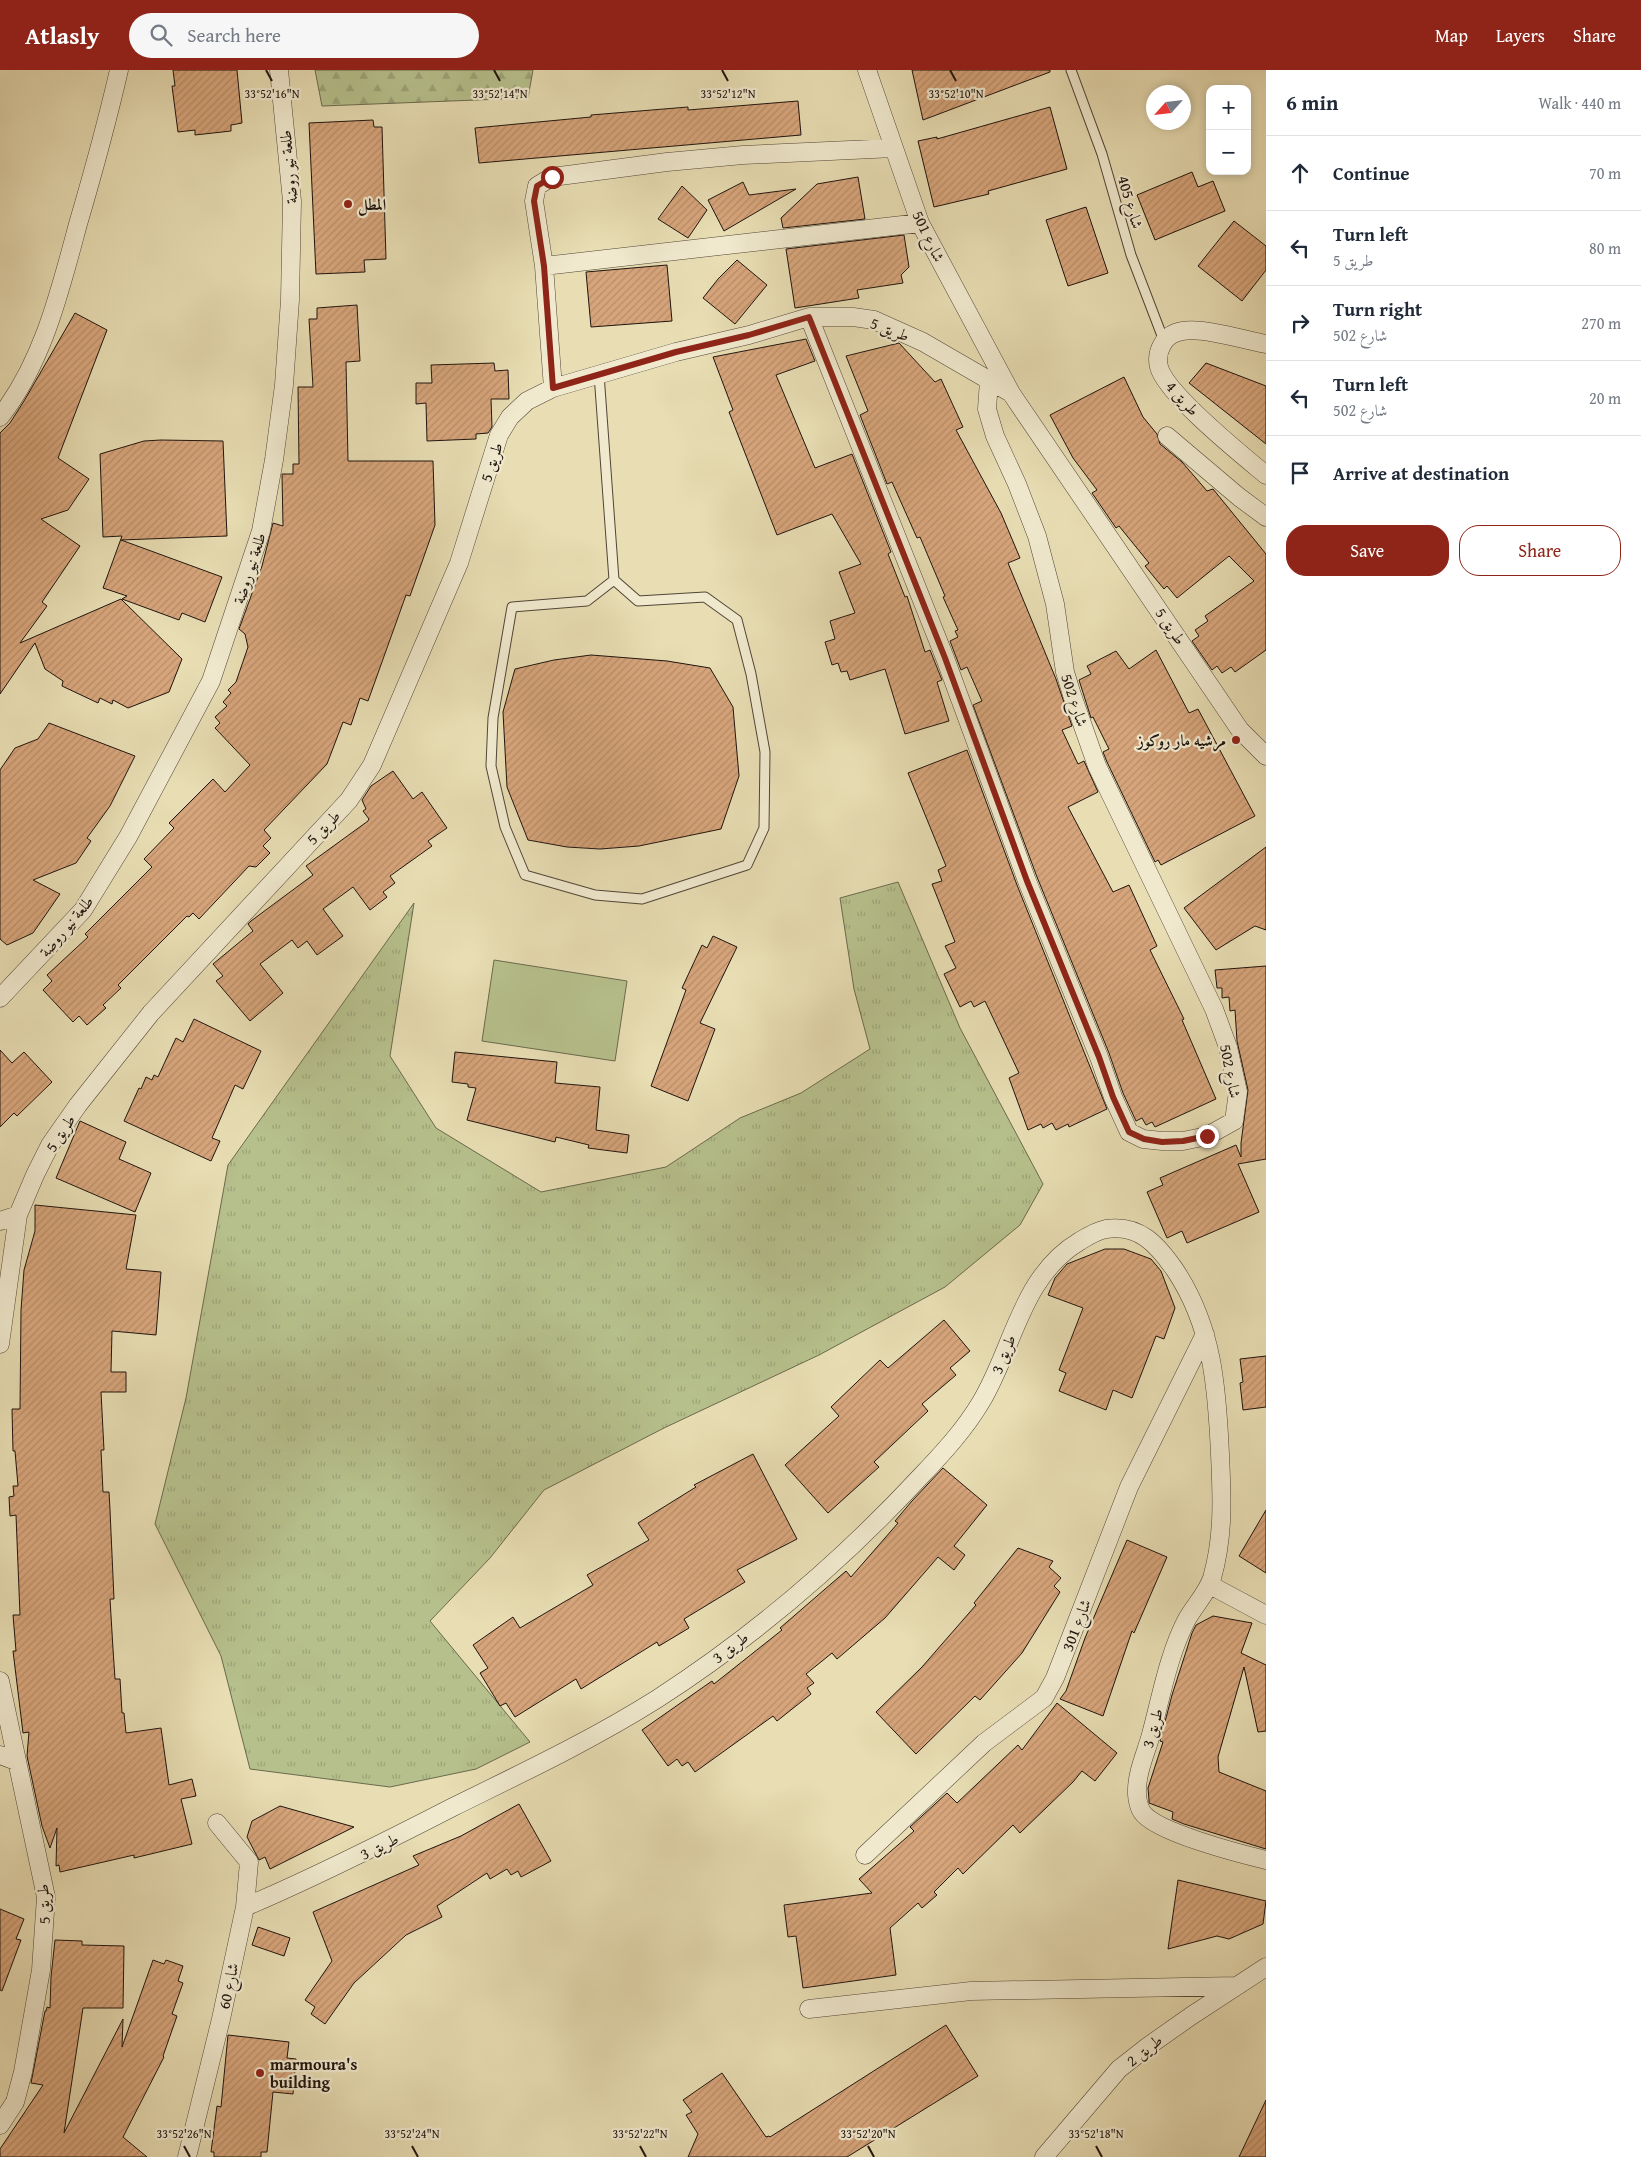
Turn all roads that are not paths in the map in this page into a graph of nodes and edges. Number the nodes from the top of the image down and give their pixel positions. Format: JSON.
{"nodes":[{"id":1,"x":120,"y":70,"type":"edge"},
{"id":2,"x":279,"y":70,"type":"edge"},
{"id":3,"x":867,"y":70,"type":"edge"},
{"id":4,"x":1071,"y":70,"type":"edge"},
{"id":5,"x":894,"y":148,"type":"junction"},
{"id":6,"x":920,"y":223,"type":"junction"},
{"id":7,"x":544,"y":266,"type":"junction"},
{"id":8,"x":809,"y":317,"type":"junction"},
{"id":9,"x":1164,"y":341,"type":"junction"},
{"id":10,"x":1266,"y":344,"type":"edge"},
{"id":11,"x":599,"y":374,"type":"junction"},
{"id":12,"x":989,"y":381,"type":"junction"},
{"id":13,"x":553,"y":388,"type":"junction"},
{"id":14,"x":1011,"y":393,"type":"junction"},
{"id":15,"x":0,"y":417,"type":"edge"},
{"id":16,"x":1167,"y":436,"type":"dead end"},
{"id":17,"x":1266,"y":475,"type":"edge"},
{"id":18,"x":1266,"y":517,"type":"edge"},
{"id":19,"x":614,"y":580,"type":"junction"},
{"id":20,"x":1266,"y":756,"type":"edge"},
{"id":21,"x":0,"y":998,"type":"edge"},
{"id":22,"x":18,"y":1215,"type":"junction"},
{"id":23,"x":0,"y":1221,"type":"edge"},
{"id":24,"x":1205,"y":1334,"type":"junction"},
{"id":25,"x":0,"y":1344,"type":"edge"},
{"id":26,"x":1210,"y":1585,"type":"junction"},
{"id":27,"x":1266,"y":1615,"type":"edge"},
{"id":28,"x":0,"y":1681,"type":"edge"},
{"id":29,"x":8,"y":1758,"type":"edge"},
{"id":30,"x":217,"y":1824,"type":"dead end"},
{"id":31,"x":865,"y":1855,"type":"dead end"},
{"id":32,"x":1266,"y":1860,"type":"edge"},
{"id":33,"x":245,"y":1907,"type":"junction"},
{"id":34,"x":1266,"y":1967,"type":"edge"},
{"id":35,"x":1236,"y":1986,"type":"junction"},
{"id":36,"x":809,"y":2009,"type":"dead end"},
{"id":37,"x":0,"y":2125,"type":"edge"},
{"id":38,"x":187,"y":2157,"type":"edge"},
{"id":39,"x":1044,"y":2157,"type":"edge"}],
"edges":[{"from":1,"to":15,"type":"street"},
{"from":2,"to":21,"type":"street","name":"طلعة نيو روضة"},
{"from":3,"to":5,"type":"street","name":"شارع 501"},
{"from":4,"to":9,"type":"lane","name":"شارع 405"},
{"from":5,"to":6,"type":"street","name":"شارع 501"},
{"from":5,"to":7,"type":"street"},
{"from":6,"to":7,"type":"street"},
{"from":6,"to":14,"type":"street","name":"شارع 501"},
{"from":7,"to":13,"type":"street"},
{"from":8,"to":11,"type":"street","name":"طريق 5"},
{"from":8,"to":12,"type":"street","name":"طريق 5"},
{"from":8,"to":12,"type":"street","name":"شارع 502"},
{"from":9,"to":10,"type":"street"},
{"from":9,"to":17,"type":"street","name":"طريق 4"},
{"from":11,"to":13,"type":"street","name":"طريق 5"},
{"from":11,"to":19,"type":"lane"},
{"from":12,"to":14,"type":"street","name":"طريق 5"},
{"from":13,"to":22,"type":"street","name":"طريق 5"},
{"from":14,"to":20,"type":"street","name":"طريق 5"},
{"from":16,"to":18,"type":"street"},
{"from":19,"to":19,"type":"lane"},
{"from":22,"to":23,"type":"street"},
{"from":22,"to":25,"type":"street","name":"طريق 5"},
{"from":24,"to":26,"type":"street","name":"طريق 3"},
{"from":24,"to":31,"type":"street","name":"شارع 301"},
{"from":24,"to":33,"type":"street","name":"طريق 3"},
{"from":26,"to":27,"type":"street"},
{"from":26,"to":32,"type":"street","name":"طريق 3"},
{"from":28,"to":29,"type":"street","name":"طريق 5"},
{"from":29,"to":37,"type":"street","name":"طريق 5"},
{"from":30,"to":33,"type":"street","name":"شارع 60"},
{"from":33,"to":38,"type":"street","name":"شارع 60"},
{"from":34,"to":35,"type":"street","name":"طريق 2"},
{"from":35,"to":36,"type":"street"},
{"from":35,"to":39,"type":"street","name":"طريق 2"}]}
